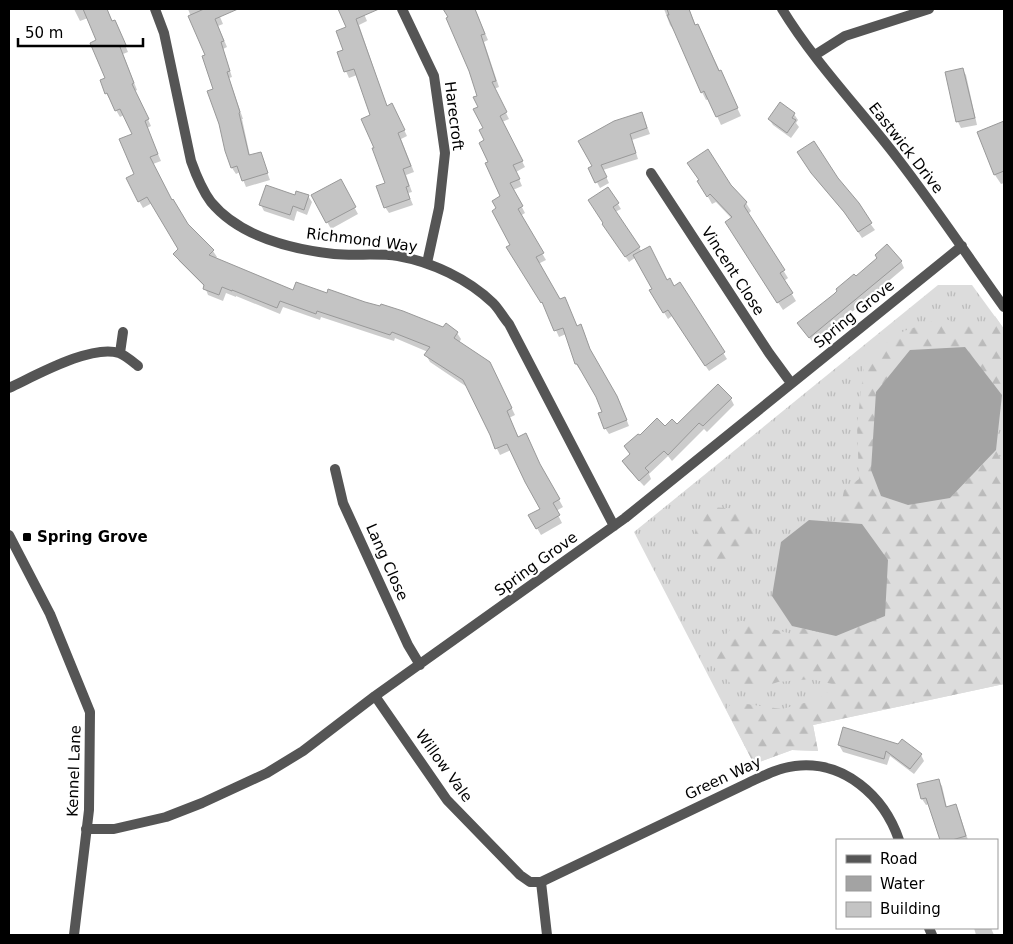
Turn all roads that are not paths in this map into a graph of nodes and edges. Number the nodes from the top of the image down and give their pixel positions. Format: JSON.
{"nodes":[{"id":1,"x":155,"y":9,"type":"edge"},
{"id":2,"x":402,"y":9,"type":"edge"},
{"id":3,"x":782,"y":9,"type":"edge"},
{"id":4,"x":929,"y":9,"type":"edge"},
{"id":5,"x":815,"y":55,"type":"junction"},
{"id":6,"x":651,"y":173,"type":"dead end"},
{"id":7,"x":962,"y":246,"type":"junction"},
{"id":8,"x":427,"y":263,"type":"junction"},
{"id":9,"x":1004,"y":307,"type":"edge"},
{"id":10,"x":123,"y":332,"type":"dead end"},
{"id":11,"x":120,"y":353,"type":"junction"},
{"id":12,"x":138,"y":366,"type":"dead end"},
{"id":13,"x":791,"y":383,"type":"junction"},
{"id":14,"x":9,"y":388,"type":"edge"},
{"id":15,"x":335,"y":469,"type":"dead end"},
{"id":16,"x":614,"y":526,"type":"junction"},
{"id":17,"x":9,"y":535,"type":"edge"},
{"id":18,"x":420,"y":665,"type":"junction"},
{"id":19,"x":375,"y":696,"type":"junction"},
{"id":20,"x":86,"y":829,"type":"junction"},
{"id":21,"x":899,"y":839,"type":"edge"},
{"id":22,"x":541,"y":882,"type":"junction"},
{"id":23,"x":74,"y":935,"type":"edge"},
{"id":24,"x":547,"y":935,"type":"edge"}],
"edges":[{"from":1,"to":8,"type":"street","name":"Richmond Way"},
{"from":2,"to":8,"type":"street","name":"Harecroft"},
{"from":3,"to":5,"type":"street","name":"Eastwick Drive"},
{"from":4,"to":5,"type":"street"},
{"from":5,"to":7,"type":"street","name":"Eastwick Drive"},
{"from":6,"to":13,"type":"street","name":"Vincent Close"},
{"from":7,"to":9,"type":"street","name":"Eastwick Drive"},
{"from":7,"to":13,"type":"street","name":"Spring Grove"},
{"from":8,"to":16,"type":"street","name":"Richmond Way"},
{"from":10,"to":11,"type":"street"},
{"from":11,"to":12,"type":"street"},
{"from":11,"to":14,"type":"street"},
{"from":13,"to":16,"type":"street","name":"Spring Grove"},
{"from":15,"to":18,"type":"street","name":"Lang Close"},
{"from":16,"to":18,"type":"street","name":"Spring Grove"},
{"from":17,"to":20,"type":"street","name":"Kennel Lane"},
{"from":18,"to":19,"type":"street","name":"Spring Grove"},
{"from":19,"to":20,"type":"street","name":"Spring Grove"},
{"from":19,"to":22,"type":"street","name":"Willow Vale"},
{"from":20,"to":23,"type":"street","name":"Kennel Lane"},
{"from":21,"to":22,"type":"street","name":"Green Way"},
{"from":22,"to":24,"type":"street"}]}
